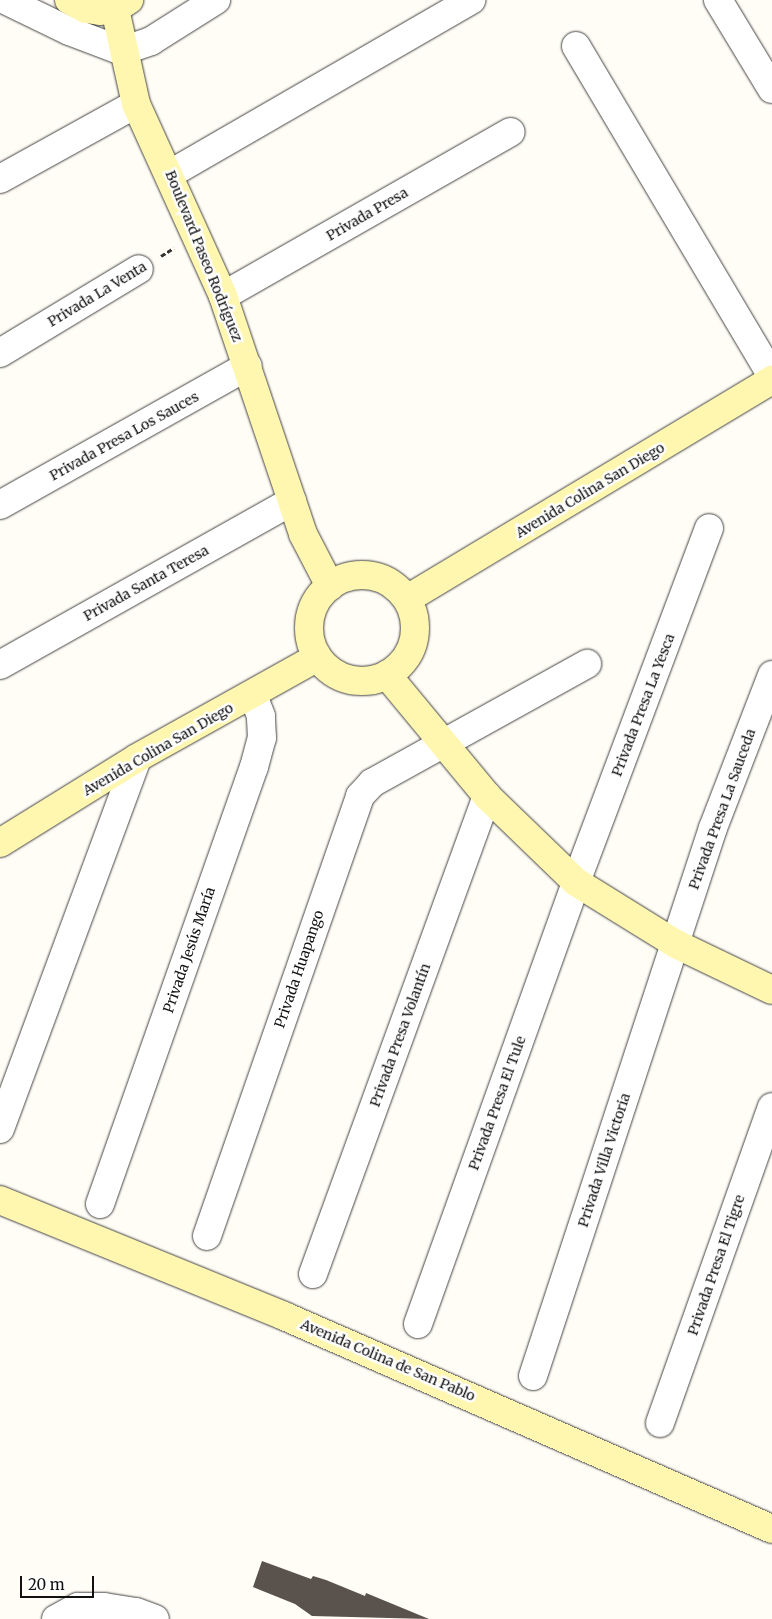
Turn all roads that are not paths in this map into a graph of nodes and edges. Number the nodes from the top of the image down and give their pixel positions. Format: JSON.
{"nodes":[{"id":1,"x":6,"y":0,"type":"edge"},
{"id":2,"x":69,"y":0,"type":"edge"},
{"id":3,"x":216,"y":0,"type":"edge"},
{"id":4,"x":471,"y":0,"type":"edge"},
{"id":5,"x":719,"y":0,"type":"edge"},
{"id":6,"x":122,"y":4,"type":"edge"},
{"id":7,"x":576,"y":46,"type":"dead end"},
{"id":8,"x":122,"y":51,"type":"junction"},
{"id":9,"x":772,"y":89,"type":"edge"},
{"id":10,"x":136,"y":104,"type":"junction"},
{"id":11,"x":511,"y":132,"type":"dead end"},
{"id":12,"x":5,"y":170,"type":"edge"},
{"id":13,"x":170,"y":174,"type":"junction"},
{"id":14,"x":139,"y":269,"type":"road end"},
{"id":15,"x":223,"y":296,"type":"junction"},
{"id":16,"x":0,"y":352,"type":"edge"},
{"id":17,"x":248,"y":366,"type":"junction"},
{"id":18,"x":772,"y":376,"type":"edge"},
{"id":19,"x":772,"y":380,"type":"edge"},
{"id":20,"x":292,"y":501,"type":"junction"},
{"id":21,"x":0,"y":505,"type":"edge"},
{"id":22,"x":709,"y":528,"type":"dead end"},
{"id":23,"x":330,"y":586,"type":"junction"},
{"id":24,"x":407,"y":599,"type":"junction"},
{"id":25,"x":318,"y":657,"type":"junction"},
{"id":26,"x":587,"y":664,"type":"dead end"},
{"id":27,"x":0,"y":665,"type":"edge"},
{"id":28,"x":387,"y":675,"type":"junction"},
{"id":29,"x":772,"y":675,"type":"edge"},
{"id":30,"x":253,"y":695,"type":"junction"},
{"id":31,"x":443,"y":743,"type":"junction"},
{"id":32,"x":137,"y":758,"type":"junction"},
{"id":33,"x":487,"y":796,"type":"junction"},
{"id":34,"x":0,"y":843,"type":"edge"},
{"id":35,"x":576,"y":882,"type":"junction"},
{"id":36,"x":676,"y":944,"type":"junction"},
{"id":37,"x":772,"y":990,"type":"edge"},
{"id":38,"x":772,"y":1107,"type":"edge"},
{"id":39,"x":0,"y":1129,"type":"edge"},
{"id":40,"x":0,"y":1200,"type":"edge"},
{"id":41,"x":100,"y":1204,"type":"dead end"},
{"id":42,"x":207,"y":1236,"type":"dead end"},
{"id":43,"x":313,"y":1274,"type":"dead end"},
{"id":44,"x":418,"y":1324,"type":"dead end"},
{"id":45,"x":532,"y":1376,"type":"dead end"},
{"id":46,"x":660,"y":1423,"type":"dead end"},
{"id":47,"x":772,"y":1529,"type":"edge"},
{"id":48,"x":56,"y":1619,"type":"edge"},
{"id":49,"x":155,"y":1619,"type":"edge"}],
"edges":[{"from":1,"to":8,"type":"street"},
{"from":2,"to":6,"type":"street"},
{"from":3,"to":8,"type":"street"},
{"from":4,"to":13,"type":"street"},
{"from":5,"to":9,"type":"street"},
{"from":6,"to":8,"type":"street","name":"Boulevard Paseo Rodríguez"},
{"from":7,"to":18,"type":"street"},
{"from":8,"to":10,"type":"street","name":"Boulevard Paseo Rodríguez"},
{"from":10,"to":12,"type":"street"},
{"from":10,"to":13,"type":"street","name":"Boulevard Paseo Rodríguez"},
{"from":11,"to":15,"type":"street","name":"Privada Presa"},
{"from":13,"to":15,"type":"street","name":"Boulevard Paseo Rodríguez"},
{"from":14,"to":16,"type":"street","name":"Privada La Venta"},
{"from":15,"to":17,"type":"street","name":"Boulevard Paseo Rodríguez"},
{"from":17,"to":20,"type":"street","name":"Boulevard Paseo Rodríguez"},
{"from":17,"to":21,"type":"street","name":"Privada Presa Los Sauces"},
{"from":19,"to":24,"type":"street","name":"Avenida Colina San Diego"},
{"from":20,"to":23,"type":"street","name":"Boulevard Paseo Rodríguez"},
{"from":20,"to":27,"type":"street","name":"Privada Santa Teresa"},
{"from":22,"to":35,"type":"street","name":"Privada Presa La Yesca"},
{"from":23,"to":24,"type":"street"},
{"from":23,"to":25,"type":"street"},
{"from":24,"to":28,"type":"street"},
{"from":25,"to":28,"type":"street"},
{"from":25,"to":30,"type":"street","name":"Avenida Colina San Diego"},
{"from":26,"to":31,"type":"street","name":"Privada Huapango"},
{"from":28,"to":31,"type":"street"},
{"from":29,"to":36,"type":"street","name":"Privada Presa La Sauceda"},
{"from":30,"to":32,"type":"street","name":"Avenida Colina San Diego"},
{"from":30,"to":41,"type":"street","name":"Privada Jesús María"},
{"from":31,"to":33,"type":"street"},
{"from":31,"to":42,"type":"street","name":"Privada Huapango"},
{"from":32,"to":34,"type":"street","name":"Avenida Colina San Diego"},
{"from":32,"to":39,"type":"street"},
{"from":33,"to":35,"type":"street"},
{"from":33,"to":43,"type":"street","name":"Privada Presa Volantín"},
{"from":35,"to":36,"type":"street"},
{"from":35,"to":44,"type":"street","name":"Privada Presa El Tule"},
{"from":36,"to":37,"type":"street"},
{"from":36,"to":45,"type":"street","name":"Privada Villa Victoria"},
{"from":38,"to":46,"type":"street","name":"Privada Presa El Tigre"},
{"from":40,"to":47,"type":"street","name":"Avenida Colina de San Pablo"},
{"from":48,"to":49,"type":"street"}]}
